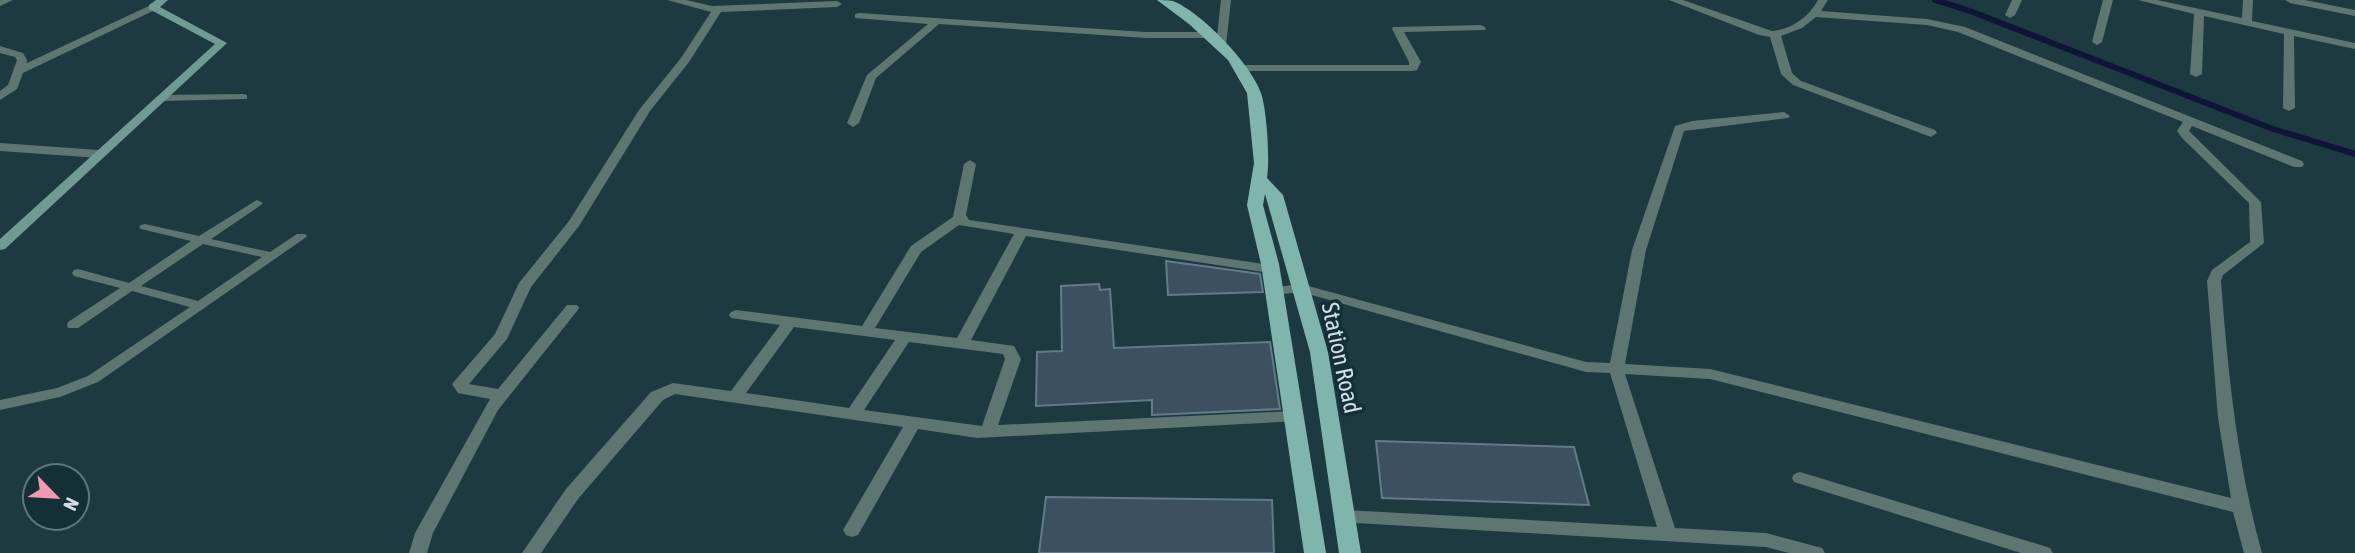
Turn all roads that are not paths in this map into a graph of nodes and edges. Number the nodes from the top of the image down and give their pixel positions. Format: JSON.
{"nodes":[{"id":1,"x":8,"y":0,"type":"edge"},
{"id":2,"x":672,"y":0,"type":"edge"},
{"id":3,"x":1163,"y":0,"type":"edge"},
{"id":4,"x":1226,"y":0,"type":"edge"},
{"id":5,"x":1674,"y":0,"type":"edge"},
{"id":6,"x":1823,"y":0,"type":"edge"},
{"id":7,"x":2017,"y":0,"type":"edge"},
{"id":8,"x":2108,"y":0,"type":"edge"},
{"id":9,"x":2143,"y":0,"type":"edge"},
{"id":10,"x":2248,"y":0,"type":"edge"},
{"id":11,"x":2290,"y":0,"type":"edge"},
{"id":12,"x":0,"y":3,"type":"edge"},
{"id":13,"x":158,"y":4,"type":"edge"},
{"id":14,"x":838,"y":4,"type":"dead end"},
{"id":15,"x":722,"y":6,"type":"edge"},
{"id":16,"x":2199,"y":12,"type":"junction"},
{"id":17,"x":2355,"y":13,"type":"edge"},
{"id":18,"x":1816,"y":14,"type":"junction"},
{"id":19,"x":2010,"y":15,"type":"dead end"},
{"id":20,"x":859,"y":16,"type":"dead end"},
{"id":21,"x":937,"y":21,"type":"junction"},
{"id":22,"x":2247,"y":22,"type":"junction"},
{"id":23,"x":1482,"y":28,"type":"dead end"},
{"id":24,"x":2289,"y":31,"type":"junction"},
{"id":25,"x":1209,"y":35,"type":"junction"},
{"id":26,"x":1775,"y":35,"type":"junction"},
{"id":27,"x":2097,"y":42,"type":"dead end"},
{"id":28,"x":1221,"y":45,"type":"junction"},
{"id":29,"x":2355,"y":46,"type":"edge"},
{"id":30,"x":0,"y":49,"type":"edge"},
{"id":31,"x":1240,"y":68,"type":"junction"},
{"id":32,"x":19,"y":71,"type":"junction"},
{"id":33,"x":2196,"y":74,"type":"dead end"},
{"id":34,"x":0,"y":97,"type":"edge"},
{"id":35,"x":243,"y":97,"type":"dead end"},
{"id":36,"x":161,"y":98,"type":"junction"},
{"id":37,"x":2289,"y":108,"type":"dead end"},
{"id":38,"x":1784,"y":116,"type":"dead end"},
{"id":39,"x":2189,"y":121,"type":"junction"},
{"id":40,"x":853,"y":123,"type":"dead end"},
{"id":41,"x":1931,"y":133,"type":"dead end"},
{"id":42,"x":0,"y":147,"type":"edge"},
{"id":43,"x":99,"y":154,"type":"junction"},
{"id":44,"x":970,"y":164,"type":"dead end"},
{"id":45,"x":2298,"y":164,"type":"dead end"},
{"id":46,"x":1261,"y":181,"type":"junction"},
{"id":47,"x":257,"y":203,"type":"dead end"},
{"id":48,"x":960,"y":218,"type":"junction"},
{"id":49,"x":145,"y":227,"type":"dead end"},
{"id":50,"x":1022,"y":232,"type":"junction"},
{"id":51,"x":301,"y":236,"type":"dead end"},
{"id":52,"x":200,"y":241,"type":"junction"},
{"id":53,"x":0,"y":246,"type":"edge"},
{"id":54,"x":271,"y":256,"type":"junction"},
{"id":55,"x":1270,"y":269,"type":"junction"},
{"id":56,"x":78,"y":272,"type":"dead end"},
{"id":57,"x":130,"y":287,"type":"junction"},
{"id":58,"x":1301,"y":288,"type":"junction"},
{"id":59,"x":1273,"y":291,"type":"junction"},
{"id":60,"x":199,"y":305,"type":"junction"},
{"id":61,"x":572,"y":308,"type":"dead end"},
{"id":62,"x":736,"y":315,"type":"dead end"},
{"id":63,"x":790,"y":322,"type":"junction"},
{"id":64,"x":73,"y":325,"type":"dead end"},
{"id":65,"x":866,"y":331,"type":"junction"},
{"id":66,"x":905,"y":336,"type":"junction"},
{"id":67,"x":962,"y":343,"type":"junction"},
{"id":68,"x":1616,"y":369,"type":"junction"},
{"id":69,"x":500,"y":395,"type":"junction"},
{"id":70,"x":736,"y":395,"type":"junction"},
{"id":71,"x":0,"y":405,"type":"edge"},
{"id":72,"x":853,"y":414,"type":"junction"},
{"id":73,"x":1294,"y":417,"type":"junction"},
{"id":74,"x":913,"y":423,"type":"junction"},
{"id":75,"x":988,"y":431,"type":"junction"},
{"id":76,"x":1800,"y":478,"type":"dead end"},
{"id":77,"x":2239,"y":508,"type":"junction"},
{"id":78,"x":1345,"y":517,"type":"junction"},
{"id":79,"x":852,"y":530,"type":"dead end"},
{"id":80,"x":1668,"y":535,"type":"junction"},
{"id":81,"x":418,"y":553,"type":"edge"},
{"id":82,"x":531,"y":553,"type":"edge"},
{"id":83,"x":1315,"y":553,"type":"edge"},
{"id":84,"x":1350,"y":553,"type":"edge"},
{"id":85,"x":1816,"y":553,"type":"edge"},
{"id":86,"x":2044,"y":553,"type":"edge"},
{"id":87,"x":2253,"y":553,"type":"edge"}],
"edges":[{"from":1,"to":12,"type":"street"},
{"from":2,"to":15,"type":"street"},
{"from":3,"to":25,"type":"main road"},
{"from":4,"to":28,"type":"street"},
{"from":5,"to":26,"type":"street"},
{"from":6,"to":18,"type":"street"},
{"from":7,"to":19,"type":"street"},
{"from":8,"to":27,"type":"street"},
{"from":9,"to":16,"type":"street"},
{"from":10,"to":22,"type":"street"},
{"from":11,"to":17,"type":"street"},
{"from":13,"to":32,"type":"street"},
{"from":13,"to":36,"type":"street"},
{"from":14,"to":15,"type":"street"},
{"from":15,"to":69,"type":"street"},
{"from":16,"to":22,"type":"street"},
{"from":16,"to":33,"type":"street"},
{"from":18,"to":26,"type":"street"},
{"from":18,"to":39,"type":"street"},
{"from":20,"to":21,"type":"street"},
{"from":21,"to":25,"type":"street"},
{"from":21,"to":40,"type":"street"},
{"from":22,"to":24,"type":"street"},
{"from":23,"to":31,"type":"street"},
{"from":24,"to":29,"type":"street"},
{"from":24,"to":37,"type":"street"},
{"from":25,"to":28,"type":"main road"},
{"from":26,"to":41,"type":"street"},
{"from":28,"to":31,"type":"main road"},
{"from":30,"to":32,"type":"street"},
{"from":31,"to":46,"type":"main road"},
{"from":32,"to":34,"type":"street"},
{"from":35,"to":36,"type":"street"},
{"from":36,"to":43,"type":"street"},
{"from":38,"to":68,"type":"street"},
{"from":39,"to":45,"type":"street"},
{"from":39,"to":77,"type":"street"},
{"from":42,"to":43,"type":"street"},
{"from":43,"to":53,"type":"street"},
{"from":44,"to":48,"type":"street"},
{"from":46,"to":55,"type":"main road"},
{"from":46,"to":58,"type":"main road","name":"Station Road"},
{"from":47,"to":52,"type":"lane"},
{"from":48,"to":50,"type":"street"},
{"from":48,"to":65,"type":"street"},
{"from":49,"to":52,"type":"lane"},
{"from":50,"to":55,"type":"street"},
{"from":50,"to":67,"type":"street"},
{"from":51,"to":54,"type":"lane"},
{"from":52,"to":54,"type":"lane"},
{"from":52,"to":57,"type":"lane"},
{"from":54,"to":60,"type":"lane"},
{"from":55,"to":59,"type":"main road"},
{"from":56,"to":57,"type":"lane"},
{"from":57,"to":60,"type":"lane"},
{"from":57,"to":64,"type":"lane"},
{"from":58,"to":59,"type":"street"},
{"from":58,"to":68,"type":"street"},
{"from":58,"to":78,"type":"main road","name":"Station Road"},
{"from":59,"to":73,"type":"main road"},
{"from":60,"to":71,"type":"lane"},
{"from":61,"to":69,"type":"street"},
{"from":62,"to":63,"type":"street"},
{"from":63,"to":65,"type":"street"},
{"from":63,"to":70,"type":"street"},
{"from":65,"to":66,"type":"street"},
{"from":66,"to":67,"type":"street"},
{"from":66,"to":72,"type":"street"},
{"from":67,"to":75,"type":"street"},
{"from":68,"to":77,"type":"street"},
{"from":68,"to":80,"type":"street"},
{"from":69,"to":81,"type":"street"},
{"from":70,"to":72,"type":"street"},
{"from":70,"to":82,"type":"street"},
{"from":72,"to":74,"type":"street"},
{"from":73,"to":75,"type":"street"},
{"from":73,"to":83,"type":"main road"},
{"from":74,"to":75,"type":"street"},
{"from":74,"to":79,"type":"street"},
{"from":76,"to":86,"type":"street"},
{"from":77,"to":87,"type":"street"},
{"from":78,"to":80,"type":"street"},
{"from":78,"to":84,"type":"main road","name":"Station Road"},
{"from":80,"to":85,"type":"street"}]}
